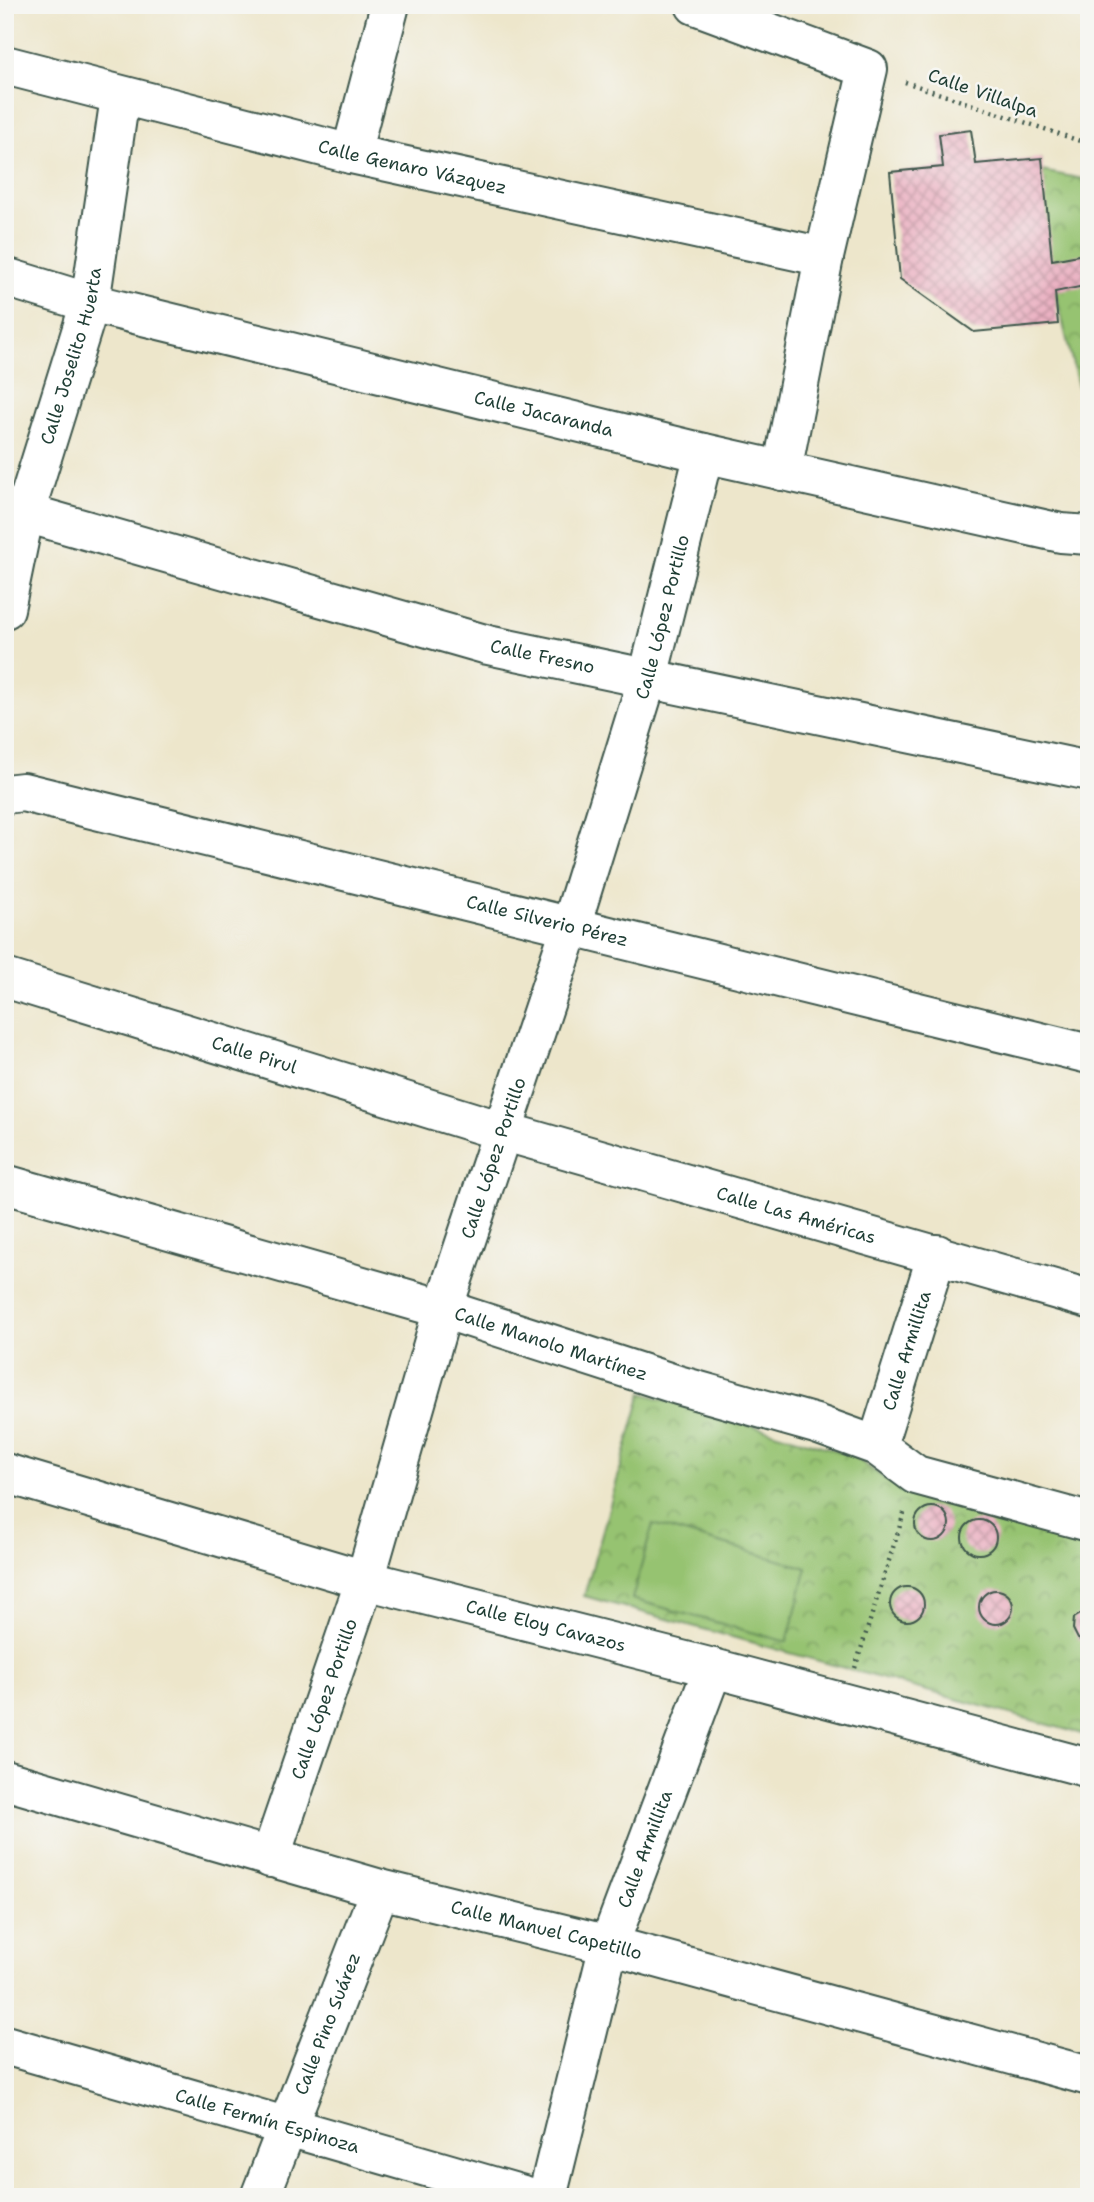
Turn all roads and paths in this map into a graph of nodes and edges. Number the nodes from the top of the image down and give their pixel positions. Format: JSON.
{"nodes":[{"id":1,"x":390,"y":5,"type":"edge"},
{"id":2,"x":695,"y":5,"type":"edge"},
{"id":3,"x":5,"y":65,"type":"edge"},
{"id":4,"x":868,"y":69,"type":"junction"},
{"id":5,"x":120,"y":97,"type":"junction"},
{"id":6,"x":1089,"y":144,"type":"edge"},
{"id":7,"x":351,"y":154,"type":"junction"},
{"id":8,"x":824,"y":257,"type":"junction"},
{"id":9,"x":5,"y":276,"type":"edge"},
{"id":10,"x":90,"y":303,"type":"junction"},
{"id":11,"x":704,"y":453,"type":"junction"},
{"id":12,"x":782,"y":471,"type":"junction"},
{"id":13,"x":15,"y":510,"type":"edge"},
{"id":14,"x":1089,"y":535,"type":"edge"},
{"id":15,"x":5,"y":609,"type":"edge"},
{"id":16,"x":648,"y":677,"type":"junction"},
{"id":17,"x":1089,"y":771,"type":"edge"},
{"id":18,"x":5,"y":794,"type":"edge"},
{"id":19,"x":571,"y":926,"type":"junction"},
{"id":20,"x":5,"y":978,"type":"edge"},
{"id":21,"x":1089,"y":1054,"type":"edge"},
{"id":22,"x":502,"y":1131,"type":"junction"},
{"id":23,"x":5,"y":1184,"type":"edge"},
{"id":24,"x":937,"y":1254,"type":"junction"},
{"id":25,"x":1089,"y":1299,"type":"edge"},
{"id":26,"x":443,"y":1308,"type":"junction"},
{"id":27,"x":877,"y":1446,"type":"junction"},
{"id":28,"x":5,"y":1473,"type":"edge"},
{"id":29,"x":916,"y":1475,"type":"junction"},
{"id":30,"x":1089,"y":1522,"type":"edge"},
{"id":31,"x":365,"y":1580,"type":"junction"},
{"id":32,"x":713,"y":1668,"type":"junction"},
{"id":33,"x":844,"y":1703,"type":"junction"},
{"id":34,"x":1089,"y":1768,"type":"edge"},
{"id":35,"x":5,"y":1780,"type":"edge"},
{"id":36,"x":270,"y":1857,"type":"junction"},
{"id":37,"x":380,"y":1889,"type":"junction"},
{"id":38,"x":609,"y":1945,"type":"junction"},
{"id":39,"x":5,"y":2045,"type":"edge"},
{"id":40,"x":1089,"y":2076,"type":"edge"},
{"id":41,"x":287,"y":2128,"type":"junction"},
{"id":42,"x":260,"y":2197,"type":"edge"},
{"id":43,"x":530,"y":2197,"type":"edge"},
{"id":44,"x":547,"y":2197,"type":"edge"}],
"edges":[{"from":1,"to":7,"type":"street"},
{"from":2,"to":4,"type":"street"},
{"from":3,"to":5,"type":"street","name":"Calle Genaro Vázquez"},
{"from":4,"to":6,"type":"path","name":"Calle Villalpa"},
{"from":4,"to":8,"type":"street"},
{"from":5,"to":7,"type":"street","name":"Calle Genaro Vázquez"},
{"from":5,"to":10,"type":"street","name":"Calle Joselito Huerta"},
{"from":7,"to":8,"type":"street","name":"Calle Genaro Vázquez"},
{"from":8,"to":12,"type":"street"},
{"from":9,"to":10,"type":"street","name":"Calle Jacaranda"},
{"from":10,"to":11,"type":"street","name":"Calle Jacaranda"},
{"from":10,"to":13,"type":"street","name":"Calle Joselito Huerta"},
{"from":11,"to":12,"type":"street","name":"Calle Jacaranda"},
{"from":11,"to":16,"type":"street","name":"Calle López Portillo"},
{"from":12,"to":14,"type":"street","name":"Calle Jacaranda"},
{"from":13,"to":15,"type":"street","name":"Calle Joselito Huerta"},
{"from":13,"to":16,"type":"street","name":"Calle Fresno"},
{"from":16,"to":17,"type":"street","name":"Calle Fresno"},
{"from":16,"to":19,"type":"street","name":"Calle López Portillo"},
{"from":18,"to":19,"type":"street","name":"Calle Silverio Pérez"},
{"from":19,"to":21,"type":"street","name":"Calle Silverio Pérez"},
{"from":19,"to":22,"type":"street","name":"Calle López Portillo"},
{"from":20,"to":22,"type":"street","name":"Calle Pirul"},
{"from":22,"to":24,"type":"street","name":"Calle Las Américas"},
{"from":22,"to":26,"type":"street","name":"Calle López Portillo"},
{"from":23,"to":26,"type":"street","name":"Calle Manolo Martínez"},
{"from":24,"to":25,"type":"street","name":"Calle Las Américas"},
{"from":24,"to":27,"type":"street","name":"Calle Armillita"},
{"from":26,"to":27,"type":"street","name":"Calle Manolo Martínez"},
{"from":26,"to":31,"type":"street","name":"Calle López Portillo"},
{"from":27,"to":29,"type":"street","name":"Calle Manolo Martínez"},
{"from":28,"to":31,"type":"street","name":"Calle Eloy Cavazos"},
{"from":29,"to":30,"type":"street","name":"Calle Manolo Martínez"},
{"from":29,"to":33,"type":"path"},
{"from":31,"to":32,"type":"street","name":"Calle Eloy Cavazos"},
{"from":31,"to":36,"type":"street","name":"Calle López Portillo"},
{"from":32,"to":33,"type":"street","name":"Calle Eloy Cavazos"},
{"from":32,"to":38,"type":"street","name":"Calle Armillita"},
{"from":33,"to":34,"type":"street","name":"Calle Eloy Cavazos"},
{"from":35,"to":36,"type":"street","name":"Calle Manuel Capetillo"},
{"from":36,"to":37,"type":"street","name":"Calle Manuel Capetillo"},
{"from":37,"to":38,"type":"street","name":"Calle Manuel Capetillo"},
{"from":37,"to":41,"type":"street","name":"Calle Pino Suárez"},
{"from":38,"to":40,"type":"street","name":"Calle Manuel Capetillo"},
{"from":38,"to":44,"type":"street","name":"Calle Armillita"},
{"from":39,"to":41,"type":"street","name":"Calle Fermín Espinoza"},
{"from":41,"to":42,"type":"street","name":"Calle Pino Suárez"},
{"from":41,"to":43,"type":"street","name":"Calle Fermín Espinoza"}]}
